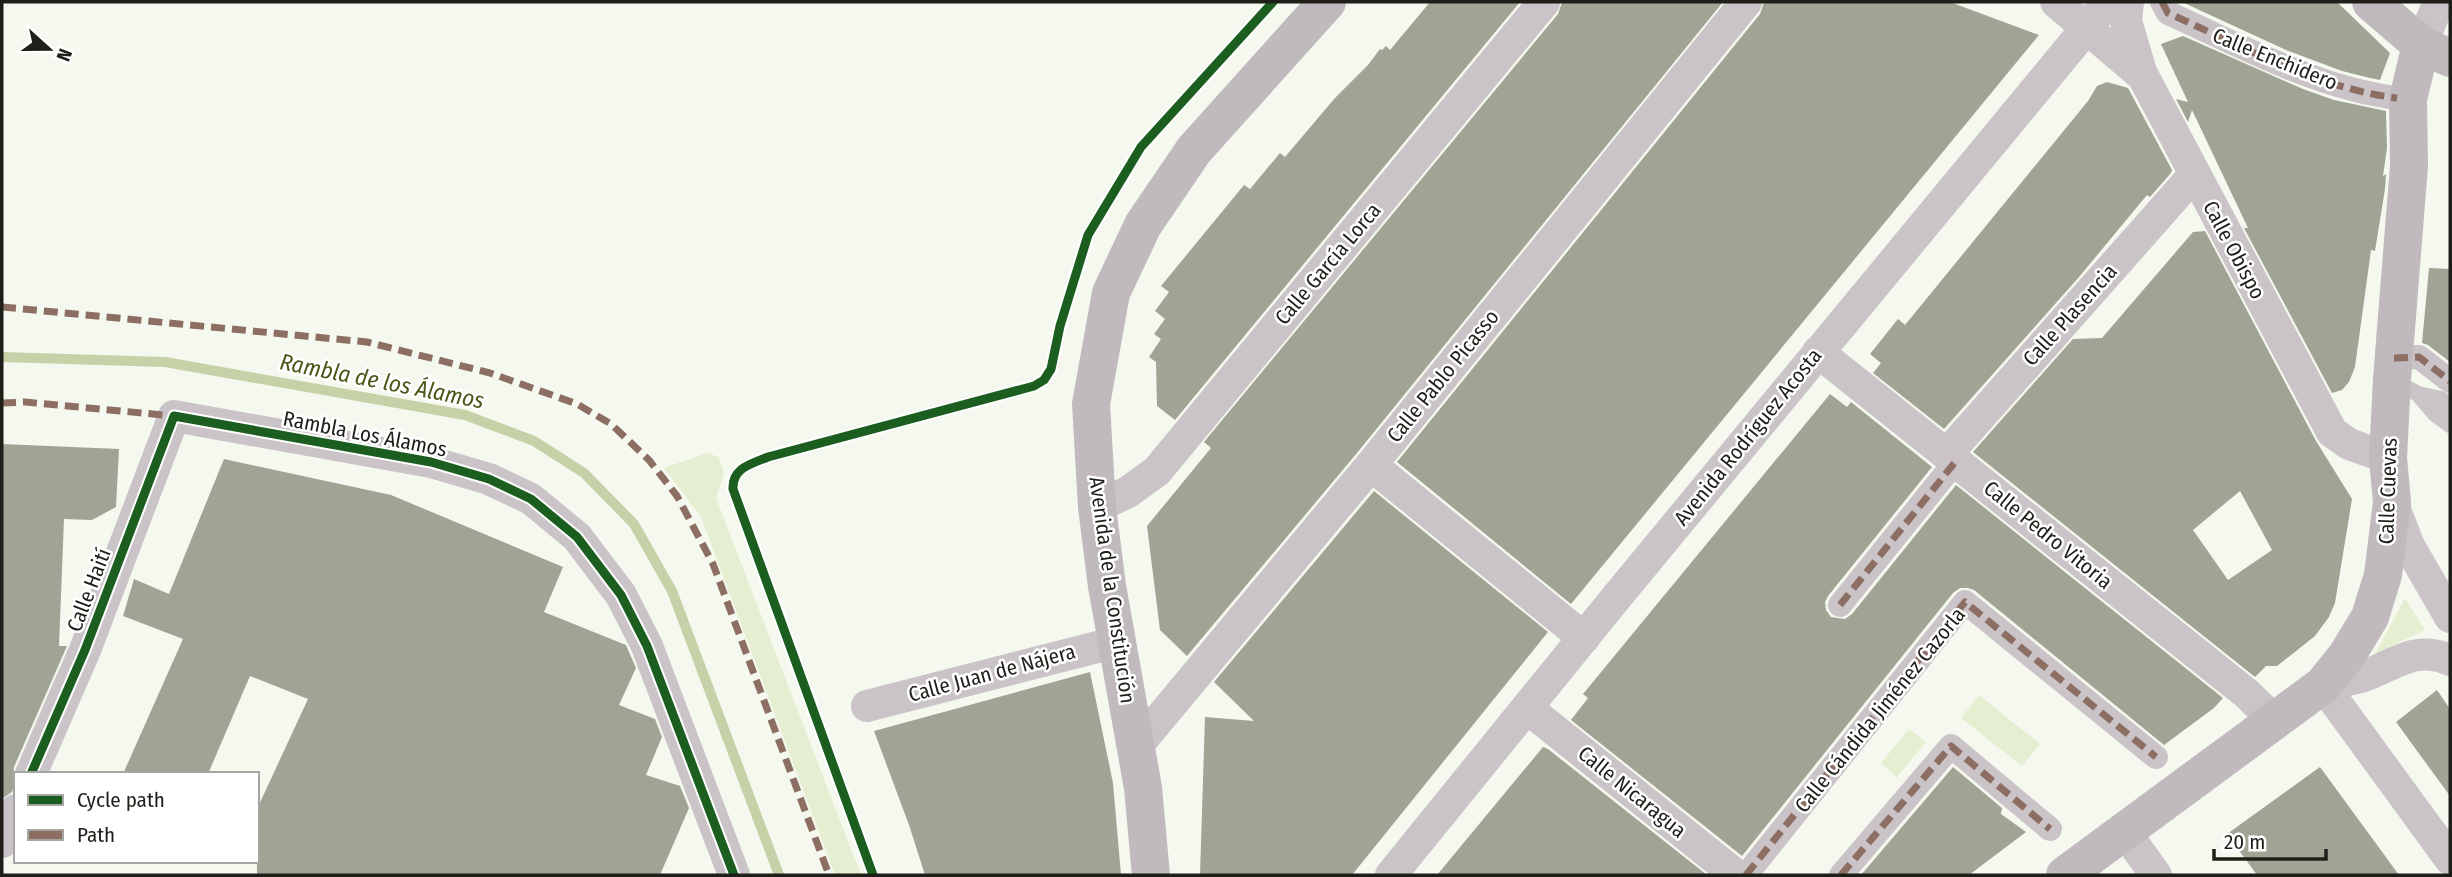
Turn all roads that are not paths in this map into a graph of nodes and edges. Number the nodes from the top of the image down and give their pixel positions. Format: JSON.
{"nodes":[{"id":1,"x":1327,"y":2,"type":"edge"},
{"id":2,"x":1544,"y":2,"type":"edge"},
{"id":3,"x":1746,"y":2,"type":"edge"},
{"id":4,"x":2056,"y":2,"type":"edge"},
{"id":5,"x":2108,"y":2,"type":"edge"},
{"id":6,"x":2128,"y":2,"type":"edge"},
{"id":7,"x":2162,"y":2,"type":"edge"},
{"id":8,"x":2371,"y":2,"type":"edge"},
{"id":9,"x":2439,"y":2,"type":"edge"},
{"id":10,"x":2087,"y":27,"type":"junction"},
{"id":11,"x":2436,"y":52,"type":"edge"},
{"id":12,"x":2143,"y":76,"type":"junction"},
{"id":13,"x":2397,"y":98,"type":"dead end"},
{"id":14,"x":2194,"y":175,"type":"junction"},
{"id":15,"x":1818,"y":352,"type":"junction"},
{"id":16,"x":2401,"y":377,"type":"junction"},
{"id":17,"x":2450,"y":381,"type":"edge"},
{"id":18,"x":2450,"y":406,"type":"edge"},
{"id":19,"x":174,"y":416,"type":"joint"},
{"id":20,"x":2450,"y":425,"type":"edge"},
{"id":21,"x":1951,"y":458,"type":"junction"},
{"id":22,"x":2389,"y":458,"type":"junction"},
{"id":23,"x":1371,"y":465,"type":"junction"},
{"id":24,"x":2392,"y":502,"type":"junction"},
{"id":25,"x":1097,"y":507,"type":"junction"},
{"id":26,"x":1840,"y":604,"type":"dead end"},
{"id":27,"x":2450,"y":617,"type":"edge"},
{"id":28,"x":1584,"y":638,"type":"junction"},
{"id":29,"x":1117,"y":642,"type":"junction"},
{"id":30,"x":2450,"y":660,"type":"edge"},
{"id":31,"x":2323,"y":685,"type":"junction"},
{"id":32,"x":867,"y":706,"type":"dead end"},
{"id":33,"x":1527,"y":708,"type":"junction"},
{"id":34,"x":2275,"y":721,"type":"junction"},
{"id":35,"x":1136,"y":747,"type":"junction"},
{"id":36,"x":2156,"y":757,"type":"dead end"},
{"id":37,"x":32,"y":772,"type":"edge"},
{"id":38,"x":14,"y":815,"type":"edge"},
{"id":39,"x":2050,"y":830,"type":"dead end"},
{"id":40,"x":2125,"y":832,"type":"junction"},
{"id":41,"x":2,"y":842,"type":"edge"},
{"id":42,"x":2450,"y":859,"type":"edge"},
{"id":43,"x":734,"y":875,"type":"edge"},
{"id":44,"x":1151,"y":875,"type":"edge"},
{"id":45,"x":1391,"y":875,"type":"edge"},
{"id":46,"x":1736,"y":875,"type":"edge"},
{"id":47,"x":1746,"y":875,"type":"edge"},
{"id":48,"x":1841,"y":875,"type":"edge"},
{"id":49,"x":2065,"y":875,"type":"edge"},
{"id":50,"x":2157,"y":875,"type":"edge"}],
"edges":[{"from":1,"to":25,"type":"main road","name":"Avenida de la Constitución"},
{"from":2,"to":25,"type":"street","name":"Calle García Lorca"},
{"from":3,"to":23,"type":"street","name":"Calle Pablo Picasso"},
{"from":4,"to":10,"type":"street","name":"Calle Obispo"},
{"from":5,"to":10,"type":"street","name":"Avenida Rodríguez Acosta"},
{"from":6,"to":12,"type":"street"},
{"from":7,"to":13,"type":"street","name":"Calle Enchidero"},
{"from":8,"to":11,"type":"main road"},
{"from":9,"to":11,"type":"street"},
{"from":10,"to":12,"type":"street","name":"Calle Obispo"},
{"from":10,"to":15,"type":"street","name":"Avenida Rodríguez Acosta"},
{"from":11,"to":16,"type":"main road","name":"Calle Cuevas"},
{"from":12,"to":14,"type":"street","name":"Calle Obispo"},
{"from":14,"to":21,"type":"street","name":"Calle Plasencia"},
{"from":14,"to":22,"type":"street","name":"Calle Obispo"},
{"from":15,"to":21,"type":"street","name":"Calle Pedro Vitoria"},
{"from":15,"to":28,"type":"street","name":"Avenida Rodríguez Acosta"},
{"from":16,"to":17,"type":"street"},
{"from":16,"to":18,"type":"lane"},
{"from":16,"to":20,"type":"lane"},
{"from":16,"to":22,"type":"main road","name":"Calle Cuevas"},
{"from":19,"to":37,"type":"street","name":"Calle Haití"},
{"from":19,"to":43,"type":"street","name":"Rambla Los Álamos"},
{"from":21,"to":26,"type":"street"},
{"from":21,"to":34,"type":"street","name":"Calle Pedro Vitoria"},
{"from":22,"to":24,"type":"main road","name":"Calle Cuevas"},
{"from":23,"to":28,"type":"street"},
{"from":23,"to":35,"type":"street","name":"Calle Pablo Picasso"},
{"from":24,"to":27,"type":"street"},
{"from":24,"to":31,"type":"main road","name":"Calle Cuevas"},
{"from":25,"to":29,"type":"main road","name":"Avenida de la Constitución"},
{"from":28,"to":33,"type":"street","name":"Avenida Rodríguez Acosta"},
{"from":29,"to":32,"type":"street","name":"Calle Juan de Nájera"},
{"from":29,"to":35,"type":"main road","name":"Avenida de la Constitución"},
{"from":30,"to":31,"type":"street"},
{"from":31,"to":34,"type":"main road","name":"Calle Cuevas"},
{"from":31,"to":42,"type":"street"},
{"from":33,"to":45,"type":"street","name":"Avenida Rodríguez Acosta"},
{"from":33,"to":46,"type":"street","name":"Calle Nicaragua"},
{"from":34,"to":40,"type":"main road","name":"Calle Cuevas"},
{"from":35,"to":44,"type":"main road","name":"Avenida de la Constitución"},
{"from":36,"to":47,"type":"street","name":"Calle Cándida Jiménez Cazorla"},
{"from":38,"to":41,"type":"street"},
{"from":39,"to":48,"type":"street"},
{"from":40,"to":49,"type":"main road","name":"Calle Cuevas"},
{"from":40,"to":50,"type":"street"}]}
